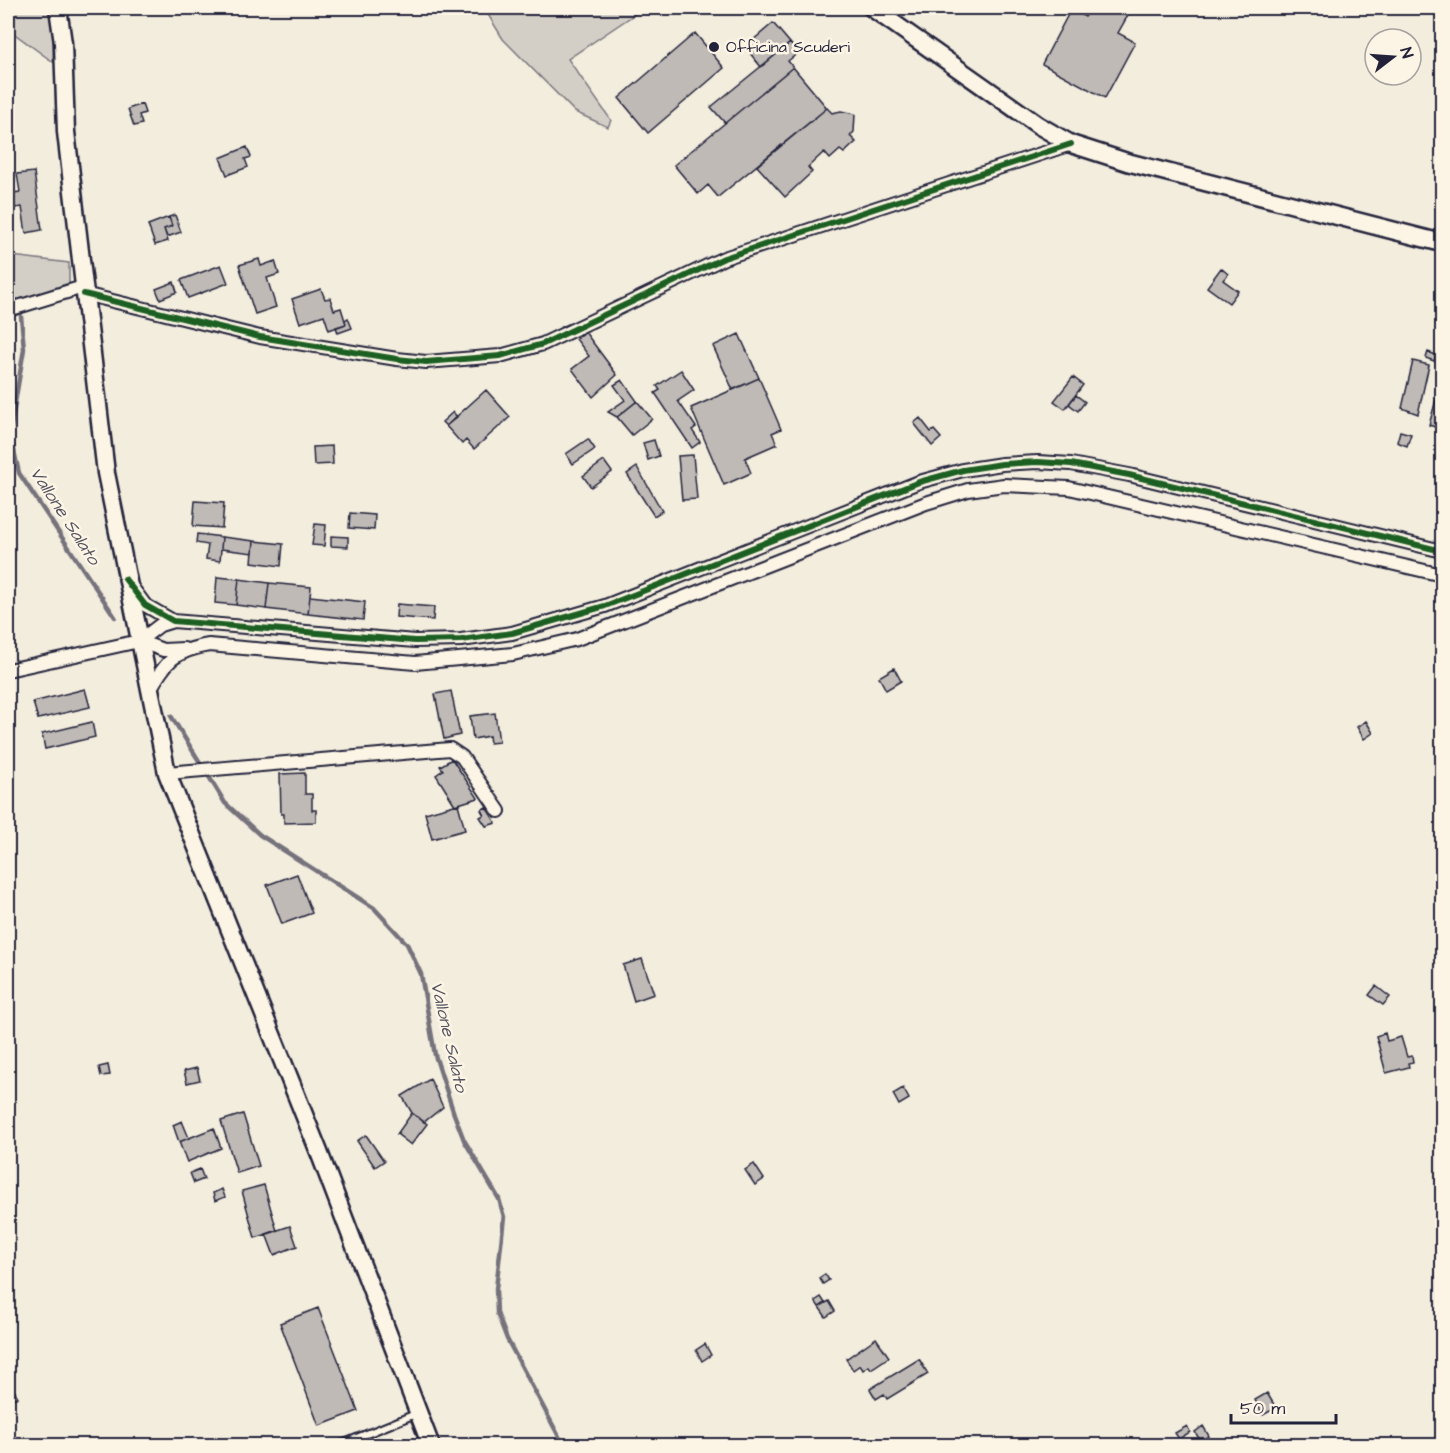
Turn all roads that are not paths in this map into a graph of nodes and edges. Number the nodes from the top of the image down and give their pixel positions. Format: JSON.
{"nodes":[{"id":1,"x":58,"y":8,"type":"edge"},
{"id":2,"x":872,"y":8,"type":"edge"},
{"id":3,"x":1071,"y":144,"type":"junction"},
{"id":4,"x":1443,"y":243,"type":"edge"},
{"id":5,"x":83,"y":291,"type":"junction"},
{"id":6,"x":8,"y":310,"type":"edge"},
{"id":7,"x":1443,"y":551,"type":"edge"},
{"id":8,"x":1443,"y":575,"type":"edge"},
{"id":9,"x":125,"y":579,"type":"junction"},
{"id":10,"x":173,"y":621,"type":"junction"},
{"id":11,"x":139,"y":640,"type":"junction"},
{"id":12,"x":184,"y":649,"type":"junction"},
{"id":13,"x":8,"y":670,"type":"edge"},
{"id":14,"x":148,"y":692,"type":"junction"},
{"id":15,"x":166,"y":773,"type":"junction"},
{"id":16,"x":499,"y":811,"type":"dead end"},
{"id":17,"x":419,"y":1413,"type":"junction"},
{"id":18,"x":337,"y":1446,"type":"edge"},
{"id":19,"x":431,"y":1446,"type":"edge"}],
"edges":[{"from":1,"to":5,"type":"main road"},
{"from":2,"to":3,"type":"main road"},
{"from":3,"to":4,"type":"main road"},
{"from":3,"to":5,"type":"street"},
{"from":5,"to":6,"type":"street"},
{"from":5,"to":9,"type":"main road"},
{"from":7,"to":10,"type":"street"},
{"from":8,"to":12,"type":"street"},
{"from":9,"to":10,"type":"street"},
{"from":9,"to":11,"type":"main road"},
{"from":10,"to":11,"type":"street"},
{"from":11,"to":12,"type":"street"},
{"from":11,"to":13,"type":"street"},
{"from":11,"to":14,"type":"main road"},
{"from":12,"to":14,"type":"street"},
{"from":14,"to":15,"type":"main road"},
{"from":15,"to":16,"type":"street"},
{"from":15,"to":17,"type":"main road"},
{"from":17,"to":18,"type":"lane"},
{"from":17,"to":19,"type":"main road"}]}
